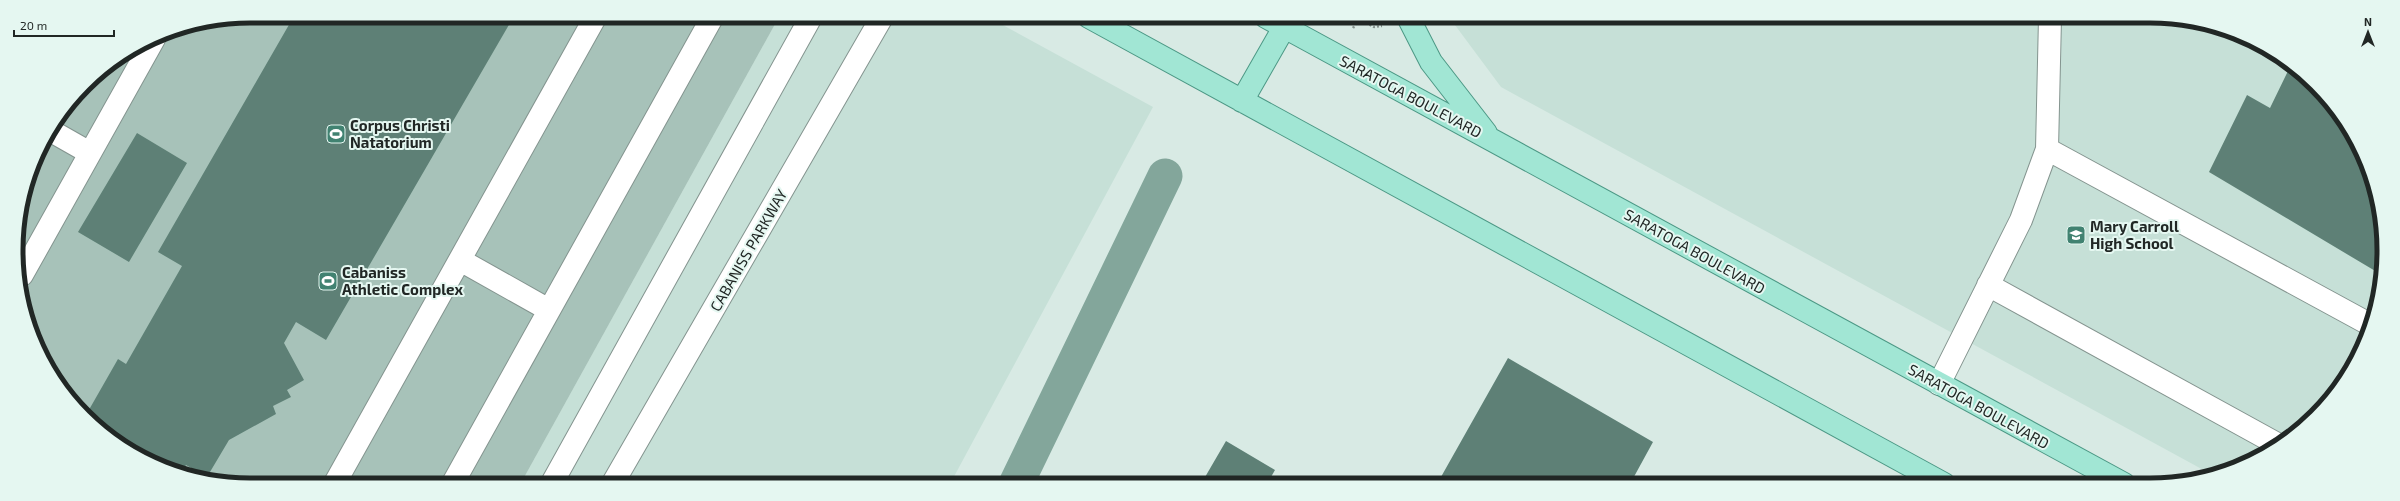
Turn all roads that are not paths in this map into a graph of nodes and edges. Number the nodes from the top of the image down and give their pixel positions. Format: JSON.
{"nodes":[{"id":1,"x":592,"y":23,"type":"edge"},
{"id":2,"x":709,"y":23,"type":"edge"},
{"id":3,"x":808,"y":23,"type":"edge"},
{"id":4,"x":879,"y":23,"type":"edge"},
{"id":5,"x":1100,"y":23,"type":"edge"},
{"id":6,"x":1279,"y":23,"type":"edge"},
{"id":7,"x":1285,"y":23,"type":"edge"},
{"id":8,"x":1411,"y":23,"type":"edge"},
{"id":9,"x":2050,"y":23,"type":"edge"},
{"id":10,"x":150,"y":46,"type":"edge"},
{"id":11,"x":1242,"y":101,"type":"junction"},
{"id":12,"x":55,"y":133,"type":"edge"},
{"id":13,"x":1492,"y":140,"type":"junction"},
{"id":14,"x":2047,"y":149,"type":"junction"},
{"id":15,"x":90,"y":153,"type":"junction"},
{"id":16,"x":460,"y":260,"type":"junction"},
{"id":17,"x":24,"y":272,"type":"edge"},
{"id":18,"x":1988,"y":285,"type":"junction"},
{"id":19,"x":550,"y":310,"type":"junction"},
{"id":20,"x":2366,"y":322,"type":"edge"},
{"id":21,"x":1939,"y":384,"type":"junction"},
{"id":22,"x":2273,"y":442,"type":"edge"},
{"id":23,"x":338,"y":478,"type":"edge"},
{"id":24,"x":456,"y":478,"type":"edge"},
{"id":25,"x":555,"y":478,"type":"edge"},
{"id":26,"x":617,"y":478,"type":"edge"},
{"id":27,"x":1933,"y":478,"type":"edge"},
{"id":28,"x":2113,"y":478,"type":"edge"}],
"edges":[{"from":1,"to":16,"type":"street"},
{"from":2,"to":19,"type":"street"},
{"from":3,"to":25,"type":"street"},
{"from":4,"to":26,"type":"street","name":"CABANISS PARKWAY"},
{"from":5,"to":11,"type":"main road"},
{"from":6,"to":11,"type":"main road"},
{"from":7,"to":13,"type":"main road","name":"SARATOGA BOULEVARD"},
{"from":8,"to":13,"type":"main road"},
{"from":9,"to":14,"type":"street"},
{"from":10,"to":15,"type":"street"},
{"from":11,"to":27,"type":"main road"},
{"from":12,"to":15,"type":"street"},
{"from":13,"to":21,"type":"main road","name":"SARATOGA BOULEVARD"},
{"from":14,"to":18,"type":"street"},
{"from":14,"to":20,"type":"street"},
{"from":15,"to":17,"type":"street"},
{"from":16,"to":19,"type":"street"},
{"from":16,"to":23,"type":"street"},
{"from":18,"to":21,"type":"street"},
{"from":18,"to":22,"type":"street"},
{"from":19,"to":24,"type":"street"},
{"from":21,"to":28,"type":"main road","name":"SARATOGA BOULEVARD"}]}
